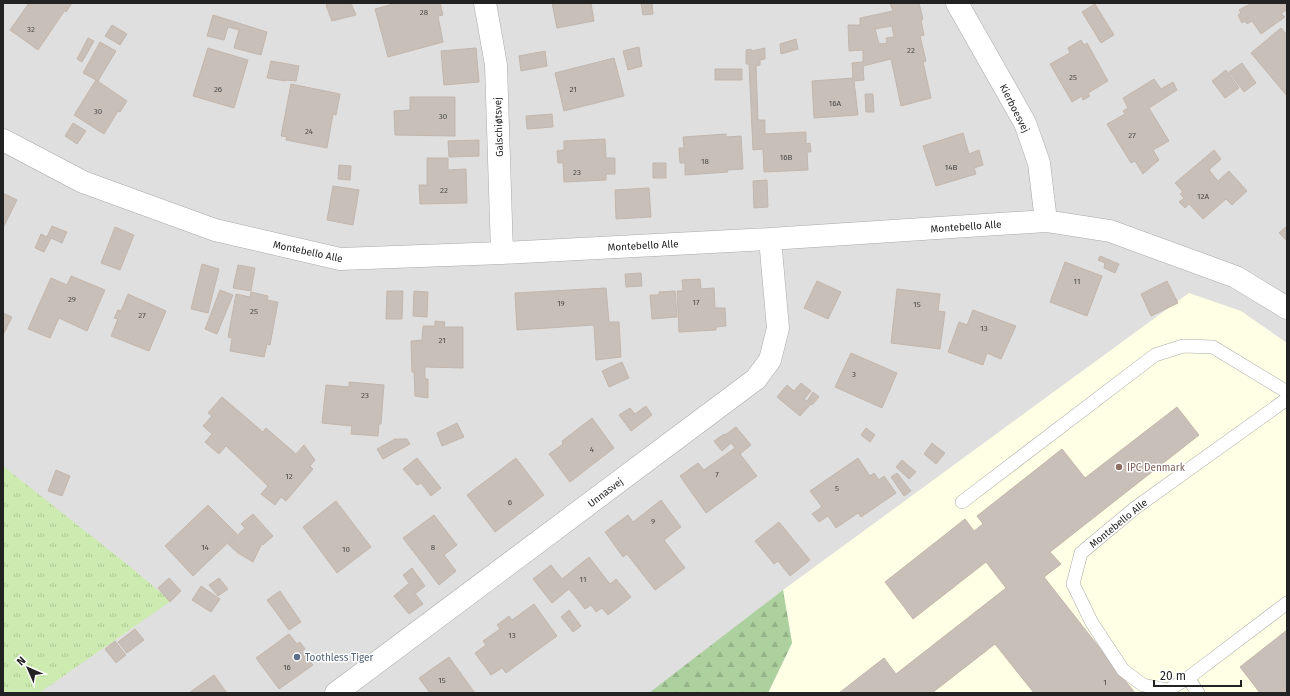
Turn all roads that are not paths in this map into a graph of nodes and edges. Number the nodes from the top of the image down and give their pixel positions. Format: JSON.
{"nodes":[{"id":1,"x":485,"y":3,"type":"edge"},
{"id":2,"x":957,"y":3,"type":"edge"},
{"id":3,"x":3,"y":140,"type":"edge"},
{"id":4,"x":1046,"y":221,"type":"junction"},
{"id":5,"x":770,"y":239,"type":"junction"},
{"id":6,"x":502,"y":252,"type":"junction"},
{"id":7,"x":1287,"y":308,"type":"edge"},
{"id":8,"x":1287,"y":392,"type":"edge"},
{"id":9,"x":1287,"y":399,"type":"edge"},
{"id":10,"x":962,"y":502,"type":"dead end"},
{"id":11,"x":1287,"y":604,"type":"edge"},
{"id":12,"x":1188,"y":678,"type":"junction"},
{"id":13,"x":336,"y":693,"type":"edge"},
{"id":14,"x":1198,"y":693,"type":"edge"}],
"edges":[{"from":1,"to":6,"type":"street","name":"Galschiøtsvej"},
{"from":2,"to":4,"type":"street","name":"Kierboesvej"},
{"from":3,"to":6,"type":"street","name":"Montebello Alle"},
{"from":4,"to":5,"type":"street","name":"Montebello Alle"},
{"from":4,"to":7,"type":"street","name":"Montebello Alle"},
{"from":5,"to":6,"type":"street","name":"Montebello Alle"},
{"from":5,"to":13,"type":"street","name":"Unnasvej"},
{"from":8,"to":10,"type":"lane"},
{"from":9,"to":12,"type":"lane","name":"Montebello Alle"},
{"from":11,"to":12,"type":"lane","name":"Montebello Alle"},
{"from":12,"to":14,"type":"lane"}]}
